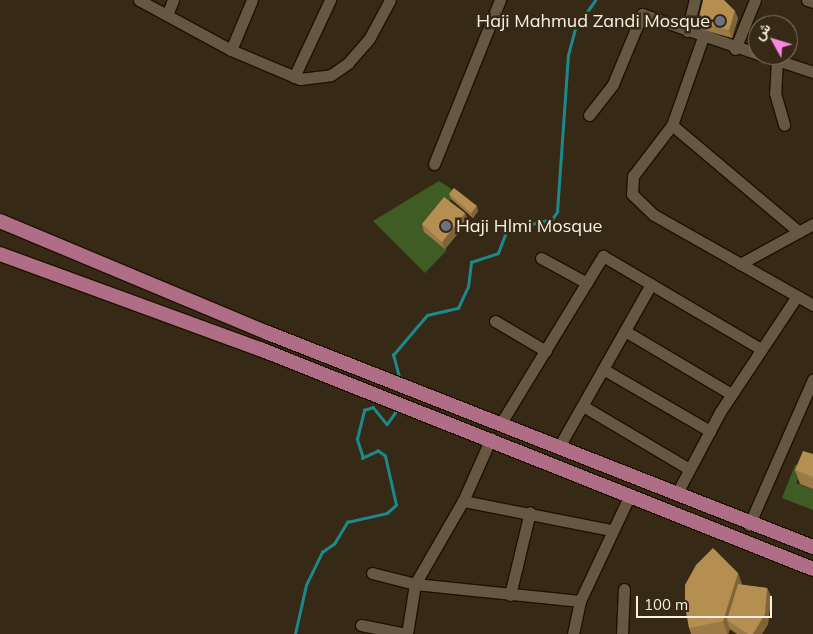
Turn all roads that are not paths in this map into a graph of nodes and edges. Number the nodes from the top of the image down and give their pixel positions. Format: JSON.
{"nodes":[{"id":1,"x":139,"y":0,"type":"edge"},
{"id":2,"x":173,"y":0,"type":"edge"},
{"id":3,"x":252,"y":0,"type":"edge"},
{"id":4,"x":330,"y":0,"type":"edge"},
{"id":5,"x":390,"y":0,"type":"edge"},
{"id":6,"x":500,"y":0,"type":"edge"},
{"id":7,"x":694,"y":0,"type":"edge"},
{"id":8,"x":754,"y":0,"type":"edge"},
{"id":9,"x":807,"y":0,"type":"edge"},
{"id":10,"x":813,"y":2,"type":"edge"},
{"id":11,"x":167,"y":14,"type":"junction"},
{"id":12,"x":687,"y":31,"type":"junction"},
{"id":13,"x":703,"y":37,"type":"junction"},
{"id":14,"x":735,"y":49,"type":"junction"},
{"id":15,"x":231,"y":50,"type":"junction"},
{"id":16,"x":748,"y":52,"type":"edge"},
{"id":17,"x":777,"y":65,"type":"edge"},
{"id":18,"x":794,"y":65,"type":"edge"},
{"id":19,"x":813,"y":72,"type":"edge"},
{"id":20,"x":294,"y":78,"type":"junction"},
{"id":21,"x":589,"y":115,"type":"dead end"},
{"id":22,"x":672,"y":125,"type":"junction"},
{"id":23,"x":784,"y":125,"type":"dead end"},
{"id":24,"x":434,"y":164,"type":"dead end"},
{"id":25,"x":0,"y":221,"type":"edge"},
{"id":26,"x":813,"y":224,"type":"edge"},
{"id":27,"x":798,"y":232,"type":"junction"},
{"id":28,"x":0,"y":254,"type":"edge"},
{"id":29,"x":541,"y":258,"type":"dead end"},
{"id":30,"x":740,"y":264,"type":"junction"},
{"id":31,"x":587,"y":283,"type":"junction"},
{"id":32,"x":651,"y":284,"type":"junction"},
{"id":33,"x":797,"y":296,"type":"junction"},
{"id":34,"x":813,"y":305,"type":"edge"},
{"id":35,"x":495,"y":321,"type":"dead end"},
{"id":36,"x":625,"y":331,"type":"junction"},
{"id":37,"x":268,"y":333,"type":"junction"},
{"id":38,"x":260,"y":349,"type":"junction"},
{"id":39,"x":761,"y":349,"type":"junction"},
{"id":40,"x":546,"y":351,"type":"junction"},
{"id":41,"x":603,"y":369,"type":"junction"},
{"id":42,"x":813,"y":379,"type":"edge"},
{"id":43,"x":731,"y":394,"type":"junction"},
{"id":44,"x":802,"y":405,"type":"junction"},
{"id":45,"x":583,"y":406,"type":"junction"},
{"id":46,"x":813,"y":410,"type":"edge"},
{"id":47,"x":501,"y":422,"type":"junction"},
{"id":48,"x":710,"y":430,"type":"junction"},
{"id":49,"x":491,"y":438,"type":"junction"},
{"id":50,"x":560,"y":445,"type":"junction"},
{"id":51,"x":689,"y":470,"type":"junction"},
{"id":52,"x":677,"y":493,"type":"junction"},
{"id":53,"x":629,"y":497,"type":"junction"},
{"id":54,"x":463,"y":501,"type":"junction"},
{"id":55,"x":530,"y":512,"type":"junction"},
{"id":56,"x":749,"y":525,"type":"junction"},
{"id":57,"x":611,"y":530,"type":"junction"},
{"id":58,"x":813,"y":547,"type":"edge"},
{"id":59,"x":813,"y":569,"type":"edge"},
{"id":60,"x":372,"y":573,"type":"dead end"},
{"id":61,"x":416,"y":584,"type":"junction"},
{"id":62,"x":624,"y":589,"type":"dead end"},
{"id":63,"x":510,"y":595,"type":"junction"},
{"id":64,"x":580,"y":601,"type":"junction"},
{"id":65,"x":361,"y":625,"type":"dead end"},
{"id":66,"x":407,"y":634,"type":"edge"},
{"id":67,"x":573,"y":634,"type":"edge"},
{"id":68,"x":622,"y":634,"type":"edge"}],
"edges":[{"from":1,"to":11,"type":"street"},
{"from":2,"to":11,"type":"street"},
{"from":3,"to":15,"type":"street"},
{"from":4,"to":20,"type":"street"},
{"from":5,"to":20,"type":"street"},
{"from":6,"to":24,"type":"street"},
{"from":7,"to":12,"type":"street"},
{"from":8,"to":14,"type":"street"},
{"from":9,"to":10,"type":"street"},
{"from":11,"to":15,"type":"street"},
{"from":12,"to":13,"type":"street"},
{"from":12,"to":21,"type":"street"},
{"from":13,"to":14,"type":"street"},
{"from":13,"to":22,"type":"street"},
{"from":14,"to":16,"type":"street"},
{"from":15,"to":20,"type":"street"},
{"from":17,"to":23,"type":"street"},
{"from":18,"to":19,"type":"street"},
{"from":22,"to":27,"type":"street"},
{"from":22,"to":30,"type":"street"},
{"from":25,"to":37,"type":"main road"},
{"from":26,"to":27,"type":"street"},
{"from":27,"to":30,"type":"street"},
{"from":28,"to":38,"type":"main road"},
{"from":29,"to":31,"type":"street"},
{"from":30,"to":33,"type":"street"},
{"from":31,"to":32,"type":"street"},
{"from":31,"to":40,"type":"street"},
{"from":32,"to":36,"type":"street"},
{"from":32,"to":39,"type":"street"},
{"from":33,"to":34,"type":"street"},
{"from":33,"to":39,"type":"street"},
{"from":35,"to":40,"type":"street"},
{"from":36,"to":41,"type":"street"},
{"from":36,"to":43,"type":"street"},
{"from":37,"to":38,"type":"main road"},
{"from":37,"to":47,"type":"main road"},
{"from":38,"to":49,"type":"main road"},
{"from":39,"to":43,"type":"street"},
{"from":40,"to":47,"type":"street"},
{"from":41,"to":45,"type":"street"},
{"from":41,"to":48,"type":"street"},
{"from":42,"to":44,"type":"street"},
{"from":43,"to":48,"type":"street"},
{"from":44,"to":46,"type":"street"},
{"from":44,"to":56,"type":"street"},
{"from":45,"to":50,"type":"street"},
{"from":45,"to":51,"type":"street"},
{"from":47,"to":50,"type":"main road"},
{"from":48,"to":51,"type":"street"},
{"from":49,"to":53,"type":"main road"},
{"from":49,"to":54,"type":"street"},
{"from":50,"to":52,"type":"main road"},
{"from":51,"to":52,"type":"street"},
{"from":52,"to":56,"type":"main road"},
{"from":53,"to":57,"type":"street"},
{"from":53,"to":59,"type":"main road"},
{"from":54,"to":55,"type":"street"},
{"from":54,"to":61,"type":"street"},
{"from":55,"to":57,"type":"street"},
{"from":55,"to":63,"type":"street"},
{"from":56,"to":58,"type":"main road"},
{"from":57,"to":64,"type":"street"},
{"from":60,"to":61,"type":"street"},
{"from":61,"to":63,"type":"street"},
{"from":61,"to":66,"type":"street"},
{"from":62,"to":68,"type":"street"},
{"from":63,"to":64,"type":"street"},
{"from":64,"to":67,"type":"street"},
{"from":65,"to":66,"type":"street"}]}
